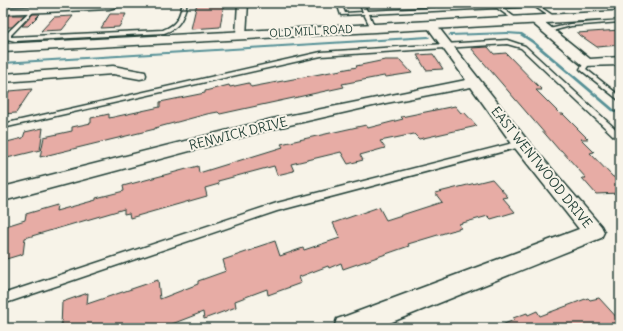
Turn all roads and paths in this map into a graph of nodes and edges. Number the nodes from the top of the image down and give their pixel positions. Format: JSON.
{"nodes":[{"id":1,"x":121,"y":3,"type":"edge"},
{"id":2,"x":185,"y":3,"type":"edge"},
{"id":3,"x":243,"y":3,"type":"edge"},
{"id":4,"x":338,"y":3,"type":"edge"},
{"id":5,"x":361,"y":3,"type":"edge"},
{"id":6,"x":558,"y":3,"type":"edge"},
{"id":7,"x":566,"y":3,"type":"edge"},
{"id":8,"x":534,"y":4,"type":"edge"},
{"id":9,"x":496,"y":5,"type":"edge"},
{"id":10,"x":63,"y":6,"type":"edge"},
{"id":11,"x":32,"y":10,"type":"junction"},
{"id":12,"x":3,"y":11,"type":"edge"},
{"id":13,"x":366,"y":12,"type":"junction"},
{"id":14,"x":620,"y":15,"type":"edge"},
{"id":15,"x":515,"y":20,"type":"junction"},
{"id":16,"x":620,"y":21,"type":"edge"},
{"id":17,"x":550,"y":24,"type":"junction"},
{"id":18,"x":431,"y":25,"type":"junction"},
{"id":19,"x":373,"y":28,"type":"junction"},
{"id":20,"x":241,"y":35,"type":"junction"},
{"id":21,"x":447,"y":46,"type":"junction"},
{"id":22,"x":3,"y":48,"type":"edge"},
{"id":23,"x":620,"y":61,"type":"edge"},
{"id":24,"x":587,"y":63,"type":"junction"},
{"id":25,"x":140,"y":75,"type":"dead end"},
{"id":26,"x":3,"y":78,"type":"edge"},
{"id":27,"x":475,"y":82,"type":"junction"},
{"id":28,"x":620,"y":99,"type":"edge"},
{"id":29,"x":3,"y":126,"type":"edge"},
{"id":30,"x":620,"y":137,"type":"edge"},
{"id":31,"x":521,"y":144,"type":"junction"},
{"id":32,"x":3,"y":194,"type":"edge"},
{"id":33,"x":3,"y":299,"type":"edge"},
{"id":34,"x":346,"y":328,"type":"edge"}],
"edges":[{"from":1,"to":10,"type":"street"},
{"from":2,"to":11,"type":"lane"},
{"from":3,"to":20,"type":"street"},
{"from":4,"to":13,"type":"lane"},
{"from":5,"to":13,"type":"lane"},
{"from":6,"to":7,"type":"lane"},
{"from":6,"to":8,"type":"lane"},
{"from":8,"to":9,"type":"lane"},
{"from":8,"to":17,"type":"lane"},
{"from":9,"to":13,"type":"lane"},
{"from":9,"to":15,"type":"lane"},
{"from":10,"to":11,"type":"street"},
{"from":11,"to":12,"type":"street"},
{"from":13,"to":19,"type":"lane"},
{"from":14,"to":17,"type":"street","name":"OLD MILL ROAD"},
{"from":15,"to":17,"type":"street","name":"OLD MILL ROAD"},
{"from":15,"to":18,"type":"street","name":"OLD MILL ROAD"},
{"from":16,"to":17,"type":"lane"},
{"from":17,"to":24,"type":"street"},
{"from":18,"to":19,"type":"street","name":"OLD MILL ROAD"},
{"from":18,"to":21,"type":"street","name":"EAST WENTWOOD DRIVE"},
{"from":19,"to":20,"type":"street","name":"OLD MILL ROAD"},
{"from":20,"to":22,"type":"street","name":"OLD MILL ROAD"},
{"from":21,"to":27,"type":"street","name":"EAST WENTWOOD DRIVE"},
{"from":21,"to":29,"type":"lane"},
{"from":21,"to":30,"type":"lane"},
{"from":23,"to":24,"type":"street"},
{"from":24,"to":28,"type":"lane"},
{"from":25,"to":26,"type":"street"},
{"from":27,"to":31,"type":"street","name":"EAST WENTWOOD DRIVE"},
{"from":27,"to":32,"type":"street","name":"RENWICK DRIVE"},
{"from":31,"to":33,"type":"lane"},
{"from":31,"to":34,"type":"street","name":"EAST WENTWOOD DRIVE"}]}
